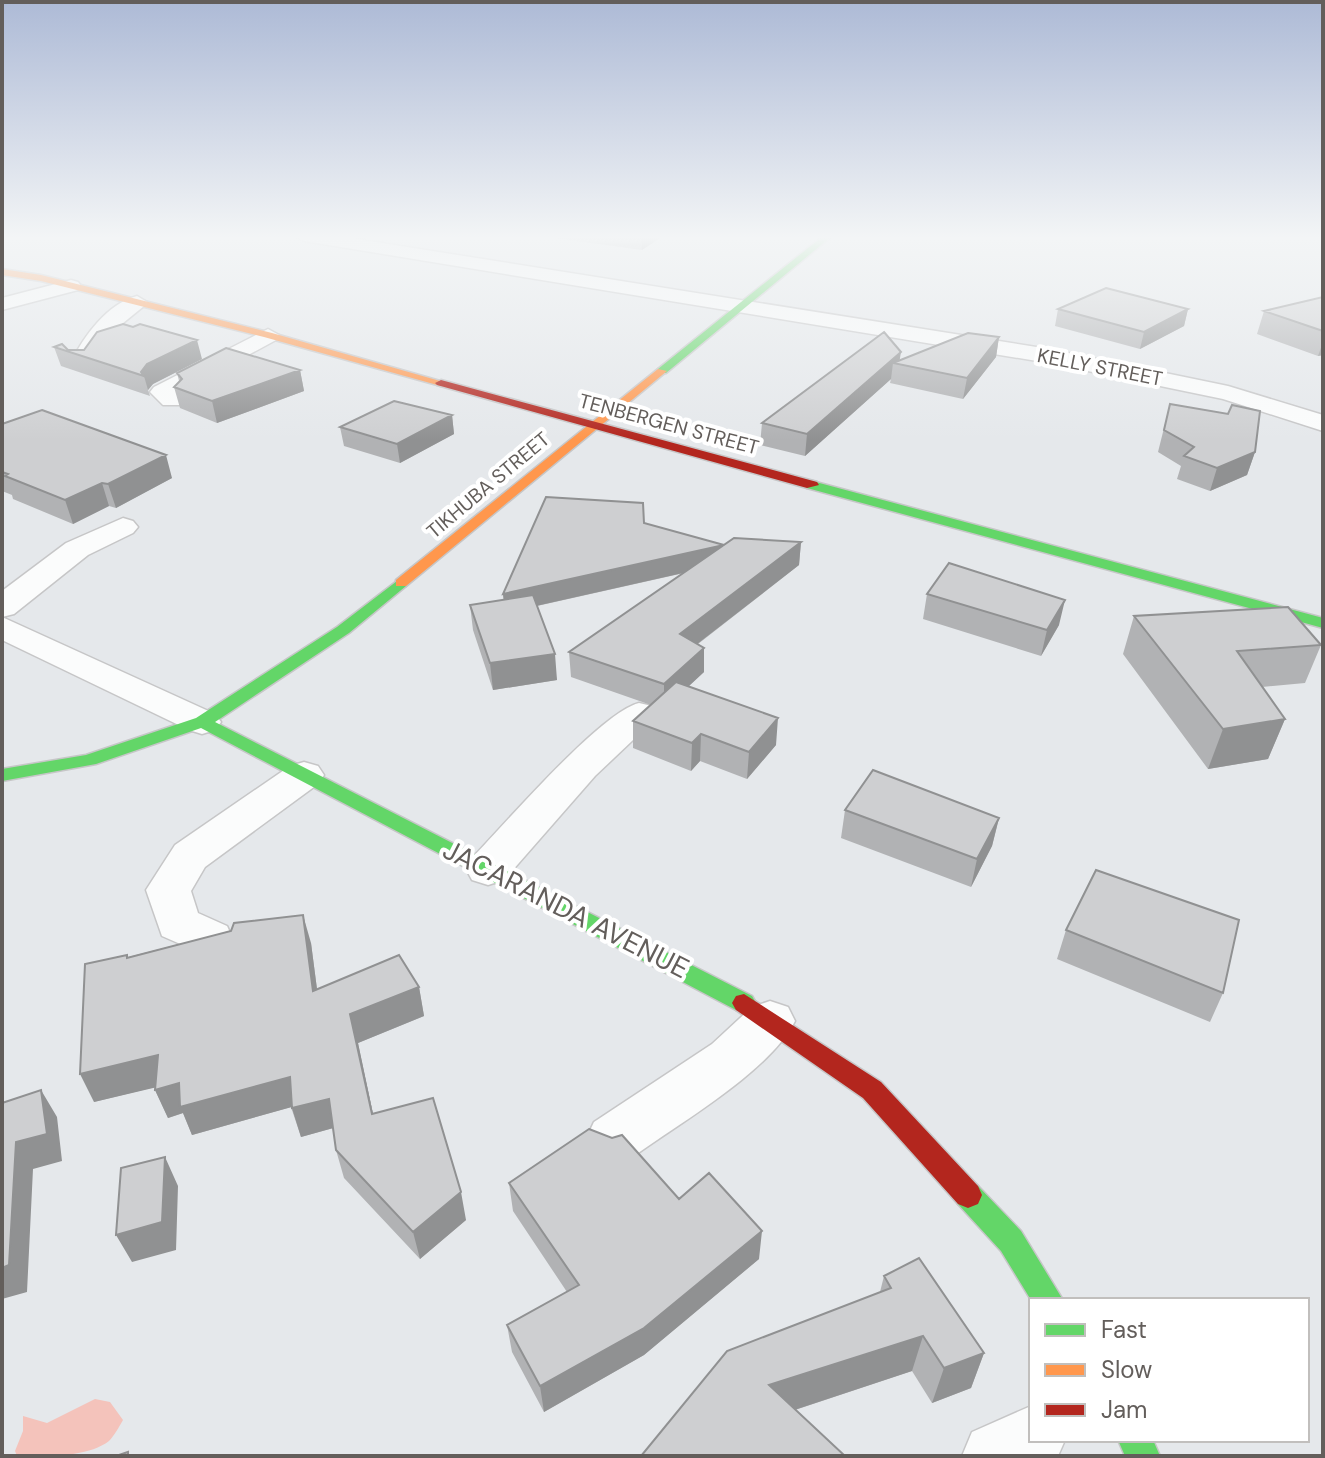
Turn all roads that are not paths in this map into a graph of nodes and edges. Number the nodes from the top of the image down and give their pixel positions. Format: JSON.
{"nodes":[{"id":1,"x":133,"y":304,"type":"edge"},
{"id":2,"x":145,"y":304,"type":"edge"},
{"id":3,"x":719,"y":304,"type":"edge"},
{"id":4,"x":748,"y":304,"type":"edge"},
{"id":5,"x":743,"y":308,"type":"junction"},
{"id":6,"x":268,"y":335,"type":"junction"},
{"id":7,"x":82,"y":362,"type":"edge"},
{"id":8,"x":172,"y":400,"type":"edge"},
{"id":9,"x":1323,"y":423,"type":"edge"},
{"id":10,"x":593,"y":426,"type":"junction"},
{"id":11,"x":123,"y":527,"type":"dead end"},
{"id":12,"x":2,"y":607,"type":"edge"},
{"id":13,"x":1323,"y":623,"type":"edge"},
{"id":14,"x":2,"y":627,"type":"edge"},
{"id":15,"x":639,"y":714,"type":"edge"},
{"id":16,"x":202,"y":722,"type":"junction"},
{"id":17,"x":2,"y":775,"type":"edge"},
{"id":18,"x":304,"y":775,"type":"junction"},
{"id":19,"x":488,"y":869,"type":"junction"},
{"id":20,"x":210,"y":939,"type":"edge"},
{"id":21,"x":770,"y":1021,"type":"junction"},
{"id":22,"x":614,"y":1139,"type":"edge"},
{"id":23,"x":1047,"y":1298,"type":"edge"},
{"id":24,"x":1029,"y":1441,"type":"edge"},
{"id":25,"x":996,"y":1456,"type":"edge"}],
"edges":[{"from":1,"to":7,"type":"street"},
{"from":2,"to":6,"type":"street","name":"TENBERGEN STREET"},
{"from":3,"to":5,"type":"street","name":"KELLY STREET"},
{"from":4,"to":5,"type":"street","name":"TIKHUBA STREET"},
{"from":5,"to":9,"type":"street","name":"KELLY STREET"},
{"from":5,"to":10,"type":"street","name":"TIKHUBA STREET"},
{"from":6,"to":8,"type":"street"},
{"from":6,"to":10,"type":"street","name":"TENBERGEN STREET"},
{"from":10,"to":13,"type":"street","name":"TENBERGEN STREET"},
{"from":10,"to":16,"type":"street","name":"TIKHUBA STREET"},
{"from":11,"to":12,"type":"street"},
{"from":14,"to":16,"type":"street","name":"JACARANDA AVENUE"},
{"from":15,"to":19,"type":"street"},
{"from":16,"to":17,"type":"street","name":"TIKHUBA STREET"},
{"from":16,"to":18,"type":"street","name":"JACARANDA AVENUE"},
{"from":18,"to":19,"type":"street","name":"JACARANDA AVENUE"},
{"from":18,"to":20,"type":"street"},
{"from":19,"to":21,"type":"street","name":"JACARANDA AVENUE"},
{"from":21,"to":22,"type":"street"},
{"from":21,"to":23,"type":"street","name":"JACARANDA AVENUE"},
{"from":24,"to":25,"type":"street"}]}
